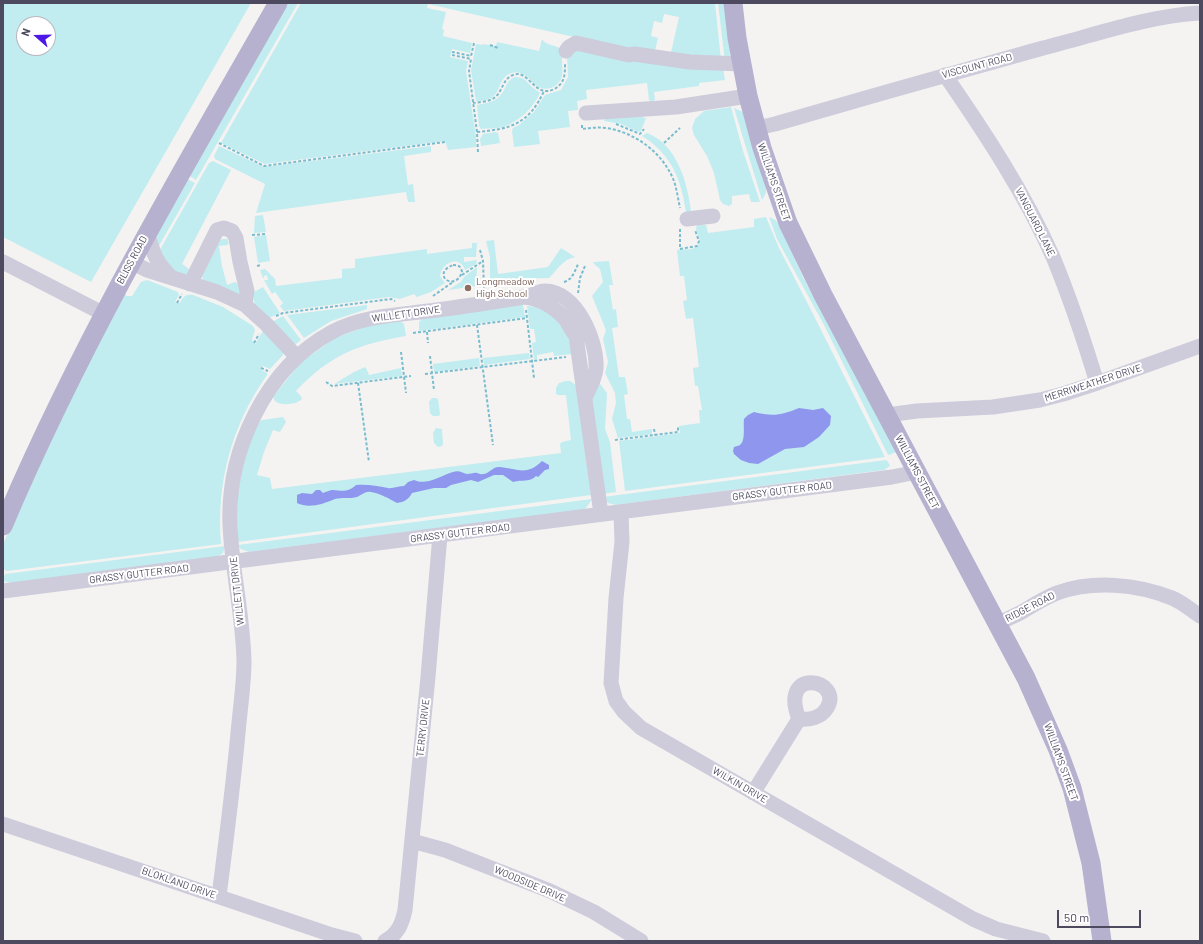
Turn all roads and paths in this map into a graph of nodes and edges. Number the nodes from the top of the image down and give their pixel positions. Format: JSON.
{"nodes":[{"id":1,"x":278,"y":3,"type":"edge"},
{"id":2,"x":733,"y":3,"type":"edge"},
{"id":3,"x":1200,"y":13,"type":"edge"},
{"id":4,"x":474,"y":43,"type":"dead end"},
{"id":5,"x":490,"y":45,"type":"dead end"},
{"id":6,"x":498,"y":48,"type":"dead end"},
{"id":7,"x":566,"y":51,"type":"joint"},
{"id":8,"x":742,"y":64,"type":"junction"},
{"id":9,"x":945,"y":75,"type":"junction"},
{"id":10,"x":544,"y":91,"type":"junction"},
{"id":11,"x":748,"y":96,"type":"junction"},
{"id":12,"x":473,"y":103,"type":"junction"},
{"id":13,"x":585,"y":118,"type":"joint"},
{"id":14,"x":614,"y":124,"type":"dead end"},
{"id":15,"x":680,"y":128,"type":"dead end"},
{"id":16,"x":756,"y":128,"type":"junction"},
{"id":17,"x":644,"y":129,"type":"dead end"},
{"id":18,"x":477,"y":132,"type":"junction"},
{"id":19,"x":445,"y":142,"type":"dead end"},
{"id":20,"x":219,"y":143,"type":"dead end"},
{"id":21,"x":664,"y":143,"type":"dead end"},
{"id":22,"x":478,"y":153,"type":"dead end"},
{"id":23,"x":714,"y":216,"type":"dead end"},
{"id":24,"x":685,"y":220,"type":"junction"},
{"id":25,"x":148,"y":232,"type":"junction"},
{"id":26,"x":266,"y":234,"type":"dead end"},
{"id":27,"x":252,"y":235,"type":"dead end"},
{"id":28,"x":480,"y":250,"type":"dead end"},
{"id":29,"x":483,"y":261,"type":"junction"},
{"id":30,"x":3,"y":262,"type":"edge"},
{"id":31,"x":131,"y":262,"type":"junction"},
{"id":32,"x":578,"y":264,"type":"dead end"},
{"id":33,"x":261,"y":265,"type":"dead end"},
{"id":34,"x":257,"y":266,"type":"dead end"},
{"id":35,"x":585,"y":266,"type":"dead end"},
{"id":36,"x":461,"y":275,"type":"junction"},
{"id":37,"x":173,"y":278,"type":"junction"},
{"id":38,"x":453,"y":282,"type":"junction"},
{"id":39,"x":562,"y":282,"type":"dead end"},
{"id":40,"x":188,"y":287,"type":"junction"},
{"id":41,"x":484,"y":288,"type":"dead end"},
{"id":42,"x":433,"y":296,"type":"dead end"},
{"id":43,"x":578,"y":297,"type":"dead end"},
{"id":44,"x":526,"y":301,"type":"junction"},
{"id":45,"x":396,"y":302,"type":"dead end"},
{"id":46,"x":177,"y":303,"type":"dead end"},
{"id":47,"x":245,"y":305,"type":"junction"},
{"id":48,"x":283,"y":312,"type":"dead end"},
{"id":49,"x":104,"y":314,"type":"junction"},
{"id":50,"x":527,"y":318,"type":"junction"},
{"id":51,"x":477,"y":325,"type":"junction"},
{"id":52,"x":261,"y":331,"type":"dead end"},
{"id":53,"x":427,"y":331,"type":"junction"},
{"id":54,"x":413,"y":333,"type":"dead end"},
{"id":55,"x":254,"y":342,"type":"dead end"},
{"id":56,"x":428,"y":343,"type":"dead end"},
{"id":57,"x":1200,"y":346,"type":"edge"},
{"id":58,"x":401,"y":352,"type":"dead end"},
{"id":59,"x":430,"y":356,"type":"dead end"},
{"id":60,"x":297,"y":357,"type":"junction"},
{"id":61,"x":566,"y":357,"type":"dead end"},
{"id":62,"x":532,"y":361,"type":"junction"},
{"id":63,"x":482,"y":367,"type":"junction"},
{"id":64,"x":261,"y":368,"type":"dead end"},
{"id":65,"x":271,"y":373,"type":"dead end"},
{"id":66,"x":425,"y":374,"type":"dead end"},
{"id":67,"x":432,"y":374,"type":"junction"},
{"id":68,"x":411,"y":376,"type":"dead end"},
{"id":69,"x":404,"y":377,"type":"junction"},
{"id":70,"x":534,"y":378,"type":"dead end"},
{"id":71,"x":326,"y":382,"type":"dead end"},
{"id":72,"x":358,"y":383,"type":"junction"},
{"id":73,"x":1097,"y":383,"type":"junction"},
{"id":74,"x":434,"y":390,"type":"dead end"},
{"id":75,"x":406,"y":394,"type":"dead end"},
{"id":76,"x":887,"y":415,"type":"junction"},
{"id":77,"x":678,"y":426,"type":"dead end"},
{"id":78,"x":654,"y":429,"type":"dead end"},
{"id":79,"x":655,"y":435,"type":"junction"},
{"id":80,"x":615,"y":440,"type":"dead end"},
{"id":81,"x":493,"y":445,"type":"dead end"},
{"id":82,"x":368,"y":462,"type":"dead end"},
{"id":83,"x":917,"y":472,"type":"junction"},
{"id":84,"x":621,"y":512,"type":"junction"},
{"id":85,"x":601,"y":514,"type":"junction"},
{"id":86,"x":3,"y":526,"type":"edge"},
{"id":87,"x":440,"y":535,"type":"junction"},
{"id":88,"x":233,"y":562,"type":"junction"},
{"id":89,"x":3,"y":591,"type":"edge"},
{"id":90,"x":1200,"y":616,"type":"edge"},
{"id":91,"x":998,"y":624,"type":"junction"},
{"id":92,"x":799,"y":719,"type":"dead end"},
{"id":93,"x":754,"y":793,"type":"junction"},
{"id":94,"x":3,"y":824,"type":"edge"},
{"id":95,"x":412,"y":841,"type":"junction"},
{"id":96,"x":219,"y":896,"type":"junction"},
{"id":97,"x":355,"y":941,"type":"edge"},
{"id":98,"x":385,"y":941,"type":"edge"},
{"id":99,"x":641,"y":941,"type":"edge"},
{"id":100,"x":1043,"y":941,"type":"edge"},
{"id":101,"x":1102,"y":941,"type":"edge"}],
"edges":[{"from":1,"to":25,"type":"main road","name":"BLISS ROAD"},
{"from":2,"to":8,"type":"main road","name":"WILLIAMS STREET"},
{"from":3,"to":9,"type":"street","name":"VISCOUNT ROAD"},
{"from":4,"to":12,"type":"path"},
{"from":5,"to":6,"type":"path"},
{"from":7,"to":8,"type":"street"},
{"from":7,"to":10,"type":"path"},
{"from":8,"to":11,"type":"main road","name":"WILLIAMS STREET"},
{"from":9,"to":16,"type":"street","name":"VISCOUNT ROAD"},
{"from":9,"to":73,"type":"street","name":"VANGUARD LANE"},
{"from":10,"to":12,"type":"path"},
{"from":10,"to":18,"type":"path"},
{"from":11,"to":13,"type":"street"},
{"from":11,"to":16,"type":"main road","name":"WILLIAMS STREET"},
{"from":12,"to":18,"type":"path"},
{"from":13,"to":24,"type":"path"},
{"from":14,"to":17,"type":"path"},
{"from":15,"to":21,"type":"path"},
{"from":16,"to":76,"type":"main road","name":"WILLIAMS STREET"},
{"from":18,"to":22,"type":"path"},
{"from":19,"to":20,"type":"path"},
{"from":23,"to":24,"type":"street"},
{"from":24,"to":24,"type":"path"},
{"from":25,"to":31,"type":"main road","name":"BLISS ROAD"},
{"from":25,"to":37,"type":"street"},
{"from":26,"to":27,"type":"path"},
{"from":28,"to":29,"type":"path"},
{"from":29,"to":36,"type":"path"},
{"from":29,"to":41,"type":"path"},
{"from":30,"to":49,"type":"street"},
{"from":31,"to":37,"type":"street"},
{"from":31,"to":49,"type":"main road","name":"BLISS ROAD"},
{"from":32,"to":39,"type":"path"},
{"from":33,"to":34,"type":"path"},
{"from":35,"to":43,"type":"path"},
{"from":36,"to":38,"type":"path"},
{"from":36,"to":38,"type":"path"},
{"from":37,"to":40,"type":"street"},
{"from":38,"to":42,"type":"path"},
{"from":40,"to":46,"type":"path"},
{"from":40,"to":47,"type":"street"},
{"from":40,"to":47,"type":"street"},
{"from":44,"to":50,"type":"path"},
{"from":44,"to":60,"type":"street","name":"WILLETT DRIVE"},
{"from":44,"to":85,"type":"street","name":"WILLETT DRIVE"},
{"from":45,"to":48,"type":"path"},
{"from":47,"to":60,"type":"street"},
{"from":49,"to":86,"type":"main road","name":"BLISS ROAD"},
{"from":50,"to":51,"type":"path"},
{"from":50,"to":62,"type":"path"},
{"from":51,"to":53,"type":"path"},
{"from":51,"to":63,"type":"path"},
{"from":52,"to":55,"type":"path"},
{"from":53,"to":54,"type":"path"},
{"from":53,"to":56,"type":"path"},
{"from":57,"to":73,"type":"street","name":"MERRIWEATHER DRIVE"},
{"from":58,"to":69,"type":"path"},
{"from":59,"to":67,"type":"path"},
{"from":60,"to":88,"type":"street","name":"WILLETT DRIVE"},
{"from":61,"to":62,"type":"path"},
{"from":62,"to":63,"type":"path"},
{"from":62,"to":70,"type":"path"},
{"from":63,"to":67,"type":"path"},
{"from":63,"to":81,"type":"path"},
{"from":64,"to":65,"type":"path"},
{"from":66,"to":67,"type":"path"},
{"from":67,"to":74,"type":"path"},
{"from":68,"to":69,"type":"path"},
{"from":69,"to":72,"type":"path"},
{"from":69,"to":75,"type":"path"},
{"from":71,"to":72,"type":"path"},
{"from":72,"to":82,"type":"path"},
{"from":73,"to":76,"type":"street","name":"MERRIWEATHER DRIVE"},
{"from":76,"to":83,"type":"main road","name":"WILLIAMS STREET"},
{"from":77,"to":79,"type":"path"},
{"from":78,"to":79,"type":"path"},
{"from":79,"to":80,"type":"path"},
{"from":83,"to":84,"type":"street","name":"GRASSY GUTTER ROAD"},
{"from":83,"to":91,"type":"main road","name":"WILLIAMS STREET"},
{"from":84,"to":85,"type":"street","name":"GRASSY GUTTER ROAD"},
{"from":84,"to":93,"type":"street","name":"WILKIN DRIVE"},
{"from":85,"to":87,"type":"street","name":"GRASSY GUTTER ROAD"},
{"from":87,"to":88,"type":"street","name":"GRASSY GUTTER ROAD"},
{"from":87,"to":95,"type":"street","name":"TERRY DRIVE"},
{"from":88,"to":89,"type":"street","name":"GRASSY GUTTER ROAD"},
{"from":88,"to":96,"type":"street","name":"WILLETT DRIVE"},
{"from":90,"to":91,"type":"street","name":"RIDGE ROAD"},
{"from":91,"to":101,"type":"main road","name":"WILLIAMS STREET"},
{"from":92,"to":93,"type":"street"},
{"from":93,"to":100,"type":"street","name":"WILKIN DRIVE"},
{"from":94,"to":96,"type":"street","name":"BLOKLAND DRIVE"},
{"from":95,"to":98,"type":"street","name":"TERRY DRIVE"},
{"from":95,"to":99,"type":"street","name":"WOODSIDE DRIVE"},
{"from":96,"to":97,"type":"street","name":"BLOKLAND DRIVE"}]}
